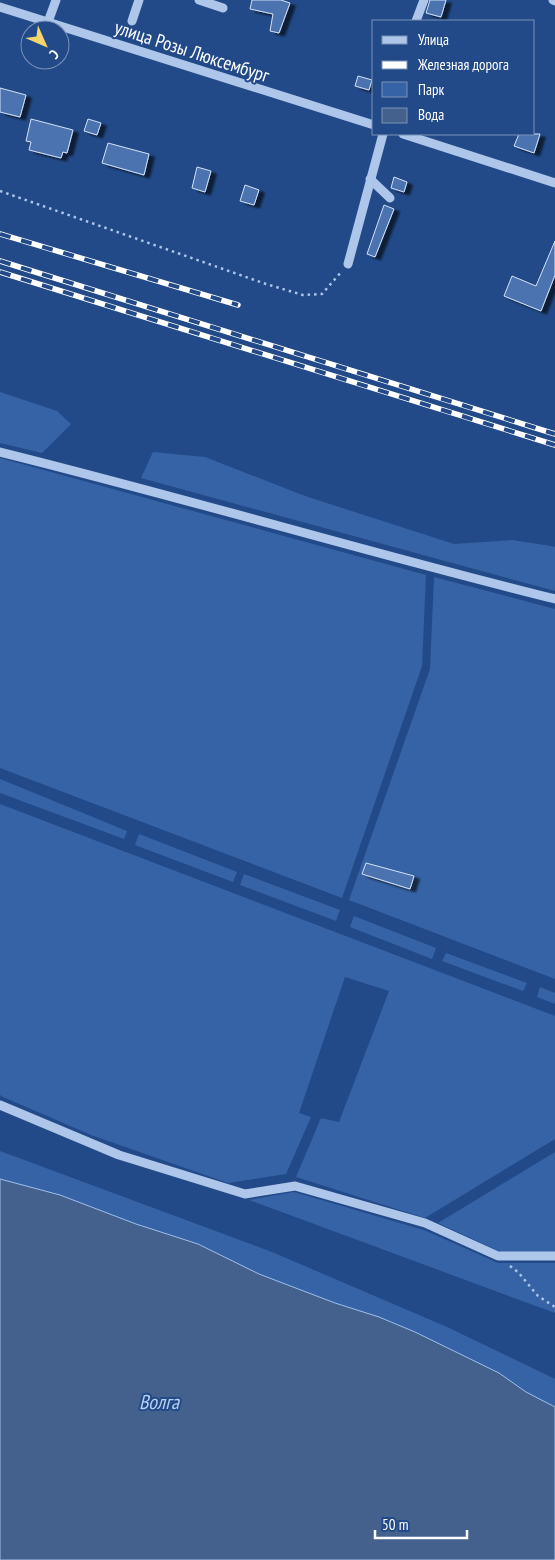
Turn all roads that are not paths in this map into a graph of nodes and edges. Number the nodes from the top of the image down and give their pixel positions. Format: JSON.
{"nodes":[{"id":1,"x":56,"y":0,"type":"edge"},
{"id":2,"x":139,"y":0,"type":"edge"},
{"id":3,"x":199,"y":0,"type":"edge"},
{"id":4,"x":424,"y":0,"type":"edge"},
{"id":5,"x":0,"y":7,"type":"edge"},
{"id":6,"x":223,"y":8,"type":"dead end"},
{"id":7,"x":42,"y":20,"type":"edge"},
{"id":8,"x":49,"y":20,"type":"edge"},
{"id":9,"x":416,"y":20,"type":"edge"},
{"id":10,"x":132,"y":21,"type":"dead end"},
{"id":11,"x":70,"y":29,"type":"edge"},
{"id":12,"x":372,"y":123,"type":"edge"},
{"id":13,"x":383,"y":135,"type":"edge"},
{"id":14,"x":406,"y":135,"type":"edge"},
{"id":15,"x":370,"y":179,"type":"junction"},
{"id":16,"x":555,"y":183,"type":"edge"},
{"id":17,"x":390,"y":198,"type":"dead end"},
{"id":18,"x":348,"y":264,"type":"road end"},
{"id":19,"x":0,"y":452,"type":"edge"},
{"id":20,"x":555,"y":599,"type":"edge"},
{"id":21,"x":0,"y":1104,"type":"edge"},
{"id":22,"x":555,"y":1256,"type":"edge"}],
"edges":[{"from":1,"to":8,"type":"street"},
{"from":2,"to":10,"type":"street"},
{"from":3,"to":6,"type":"street"},
{"from":4,"to":9,"type":"street"},
{"from":5,"to":7,"type":"street","name":"улица Розы Люксембург"},
{"from":11,"to":12,"type":"street","name":"улица Розы Люксембург"},
{"from":13,"to":15,"type":"street"},
{"from":14,"to":16,"type":"street"},
{"from":15,"to":17,"type":"street"},
{"from":15,"to":18,"type":"street"},
{"from":19,"to":20,"type":"street"},
{"from":21,"to":22,"type":"street"}]}
